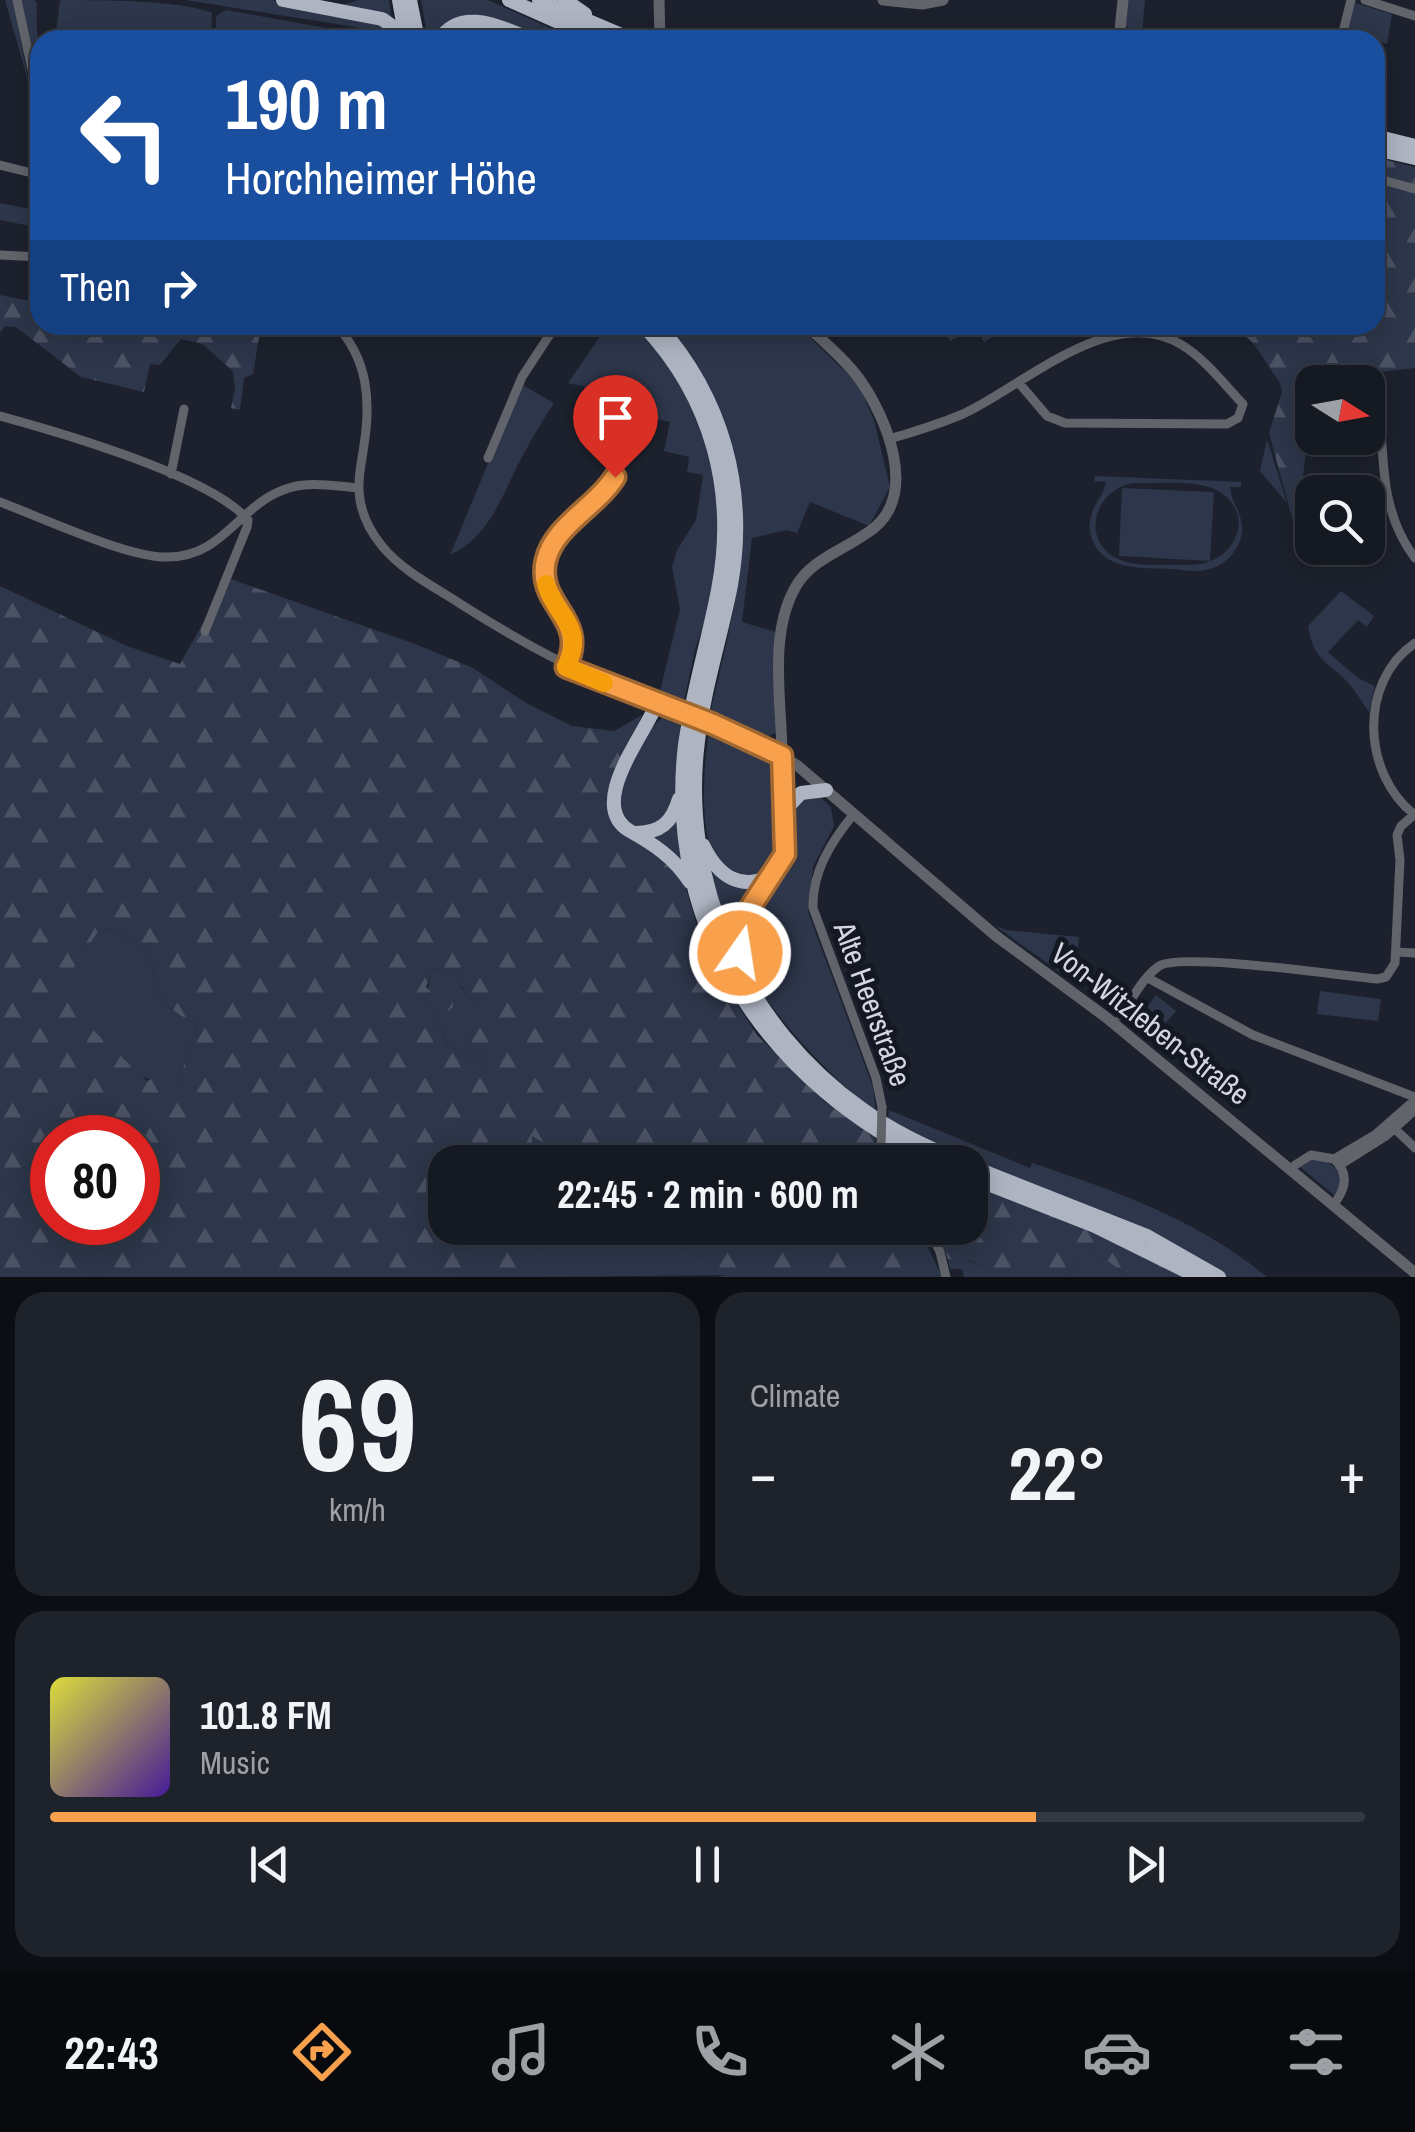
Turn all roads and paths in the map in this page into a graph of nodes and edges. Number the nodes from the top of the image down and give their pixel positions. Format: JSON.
{"nodes":[{"id":1,"x":17,"y":0,"type":"edge"},
{"id":2,"x":283,"y":0,"type":"edge"},
{"id":3,"x":313,"y":0,"type":"edge"},
{"id":4,"x":352,"y":0,"type":"edge"},
{"id":5,"x":399,"y":0,"type":"edge"},
{"id":6,"x":410,"y":0,"type":"edge"},
{"id":7,"x":509,"y":0,"type":"edge"},
{"id":8,"x":539,"y":0,"type":"edge"},
{"id":9,"x":565,"y":0,"type":"edge"},
{"id":10,"x":659,"y":0,"type":"edge"},
{"id":11,"x":883,"y":0,"type":"edge"},
{"id":12,"x":943,"y":0,"type":"edge"},
{"id":13,"x":1123,"y":0,"type":"edge"},
{"id":14,"x":1351,"y":0,"type":"edge"},
{"id":15,"x":1364,"y":0,"type":"edge"},
{"id":16,"x":1415,"y":16,"type":"edge"},
{"id":17,"x":395,"y":30,"type":"edge"},
{"id":18,"x":403,"y":30,"type":"edge"},
{"id":19,"x":416,"y":30,"type":"edge"},
{"id":20,"x":448,"y":30,"type":"edge"},
{"id":21,"x":501,"y":30,"type":"edge"},
{"id":22,"x":576,"y":30,"type":"edge"},
{"id":23,"x":610,"y":30,"type":"edge"},
{"id":24,"x":616,"y":30,"type":"edge"},
{"id":25,"x":660,"y":30,"type":"edge"},
{"id":26,"x":1120,"y":30,"type":"edge"},
{"id":27,"x":1344,"y":30,"type":"edge"},
{"id":28,"x":30,"y":60,"type":"edge"},
{"id":29,"x":1385,"y":138,"type":"edge"},
{"id":30,"x":1415,"y":146,"type":"edge"},
{"id":31,"x":1385,"y":152,"type":"edge"},
{"id":32,"x":1415,"y":158,"type":"edge"},
{"id":33,"x":0,"y":165,"type":"edge"},
{"id":34,"x":30,"y":172,"type":"edge"},
{"id":35,"x":1385,"y":181,"type":"edge"},
{"id":36,"x":1415,"y":189,"type":"edge"},
{"id":37,"x":0,"y":255,"type":"edge"},
{"id":38,"x":30,"y":256,"type":"edge"},
{"id":39,"x":343,"y":335,"type":"edge"},
{"id":40,"x":549,"y":335,"type":"edge"},
{"id":41,"x":651,"y":335,"type":"edge"},
{"id":42,"x":666,"y":335,"type":"edge"},
{"id":43,"x":816,"y":335,"type":"edge"},
{"id":44,"x":1122,"y":335,"type":"edge"},
{"id":45,"x":1149,"y":335,"type":"edge"},
{"id":46,"x":1020,"y":383,"type":"junction"},
{"id":47,"x":184,"y":409,"type":"dead end"},
{"id":48,"x":0,"y":416,"type":"edge"},
{"id":49,"x":889,"y":439,"type":"junction"},
{"id":50,"x":1384,"y":455,"type":"edge"},
{"id":51,"x":488,"y":458,"type":"dead end"},
{"id":52,"x":616,"y":473,"type":"dead end"},
{"id":53,"x":171,"y":474,"type":"junction"},
{"id":54,"x":358,"y":488,"type":"junction"},
{"id":55,"x":0,"y":502,"type":"edge"},
{"id":56,"x":245,"y":517,"type":"junction"},
{"id":57,"x":1415,"y":558,"type":"edge"},
{"id":58,"x":205,"y":630,"type":"dead end"},
{"id":59,"x":1415,"y":643,"type":"edge"},
{"id":60,"x":566,"y":667,"type":"junction"},
{"id":61,"x":657,"y":704,"type":"junction"},
{"id":62,"x":782,"y":756,"type":"junction"},
{"id":63,"x":683,"y":784,"type":"junction"},
{"id":64,"x":826,"y":790,"type":"junction"},
{"id":65,"x":785,"y":810,"type":"junction"},
{"id":66,"x":853,"y":815,"type":"junction"},
{"id":67,"x":1415,"y":815,"type":"edge"},
{"id":68,"x":635,"y":833,"type":"junction"},
{"id":69,"x":697,"y":833,"type":"junction"},
{"id":70,"x":773,"y":875,"type":"junction"},
{"id":71,"x":696,"y":890,"type":"junction"},
{"id":72,"x":1396,"y":952,"type":"junction"},
{"id":73,"x":1415,"y":954,"type":"edge"},
{"id":74,"x":742,"y":975,"type":"junction"},
{"id":75,"x":1148,"y":978,"type":"junction"},
{"id":76,"x":1120,"y":1016,"type":"dead end"},
{"id":77,"x":1415,"y":1099,"type":"edge"},
{"id":78,"x":1415,"y":1110,"type":"edge"},
{"id":79,"x":1393,"y":1126,"type":"junction"},
{"id":80,"x":881,"y":1145,"type":"edge"},
{"id":81,"x":903,"y":1145,"type":"edge"},
{"id":82,"x":926,"y":1145,"type":"edge"},
{"id":83,"x":1415,"y":1148,"type":"edge"},
{"id":84,"x":1337,"y":1162,"type":"junction"},
{"id":85,"x":1295,"y":1164,"type":"dead end"},
{"id":86,"x":988,"y":1173,"type":"edge"},
{"id":87,"x":988,"y":1184,"type":"edge"},
{"id":88,"x":1337,"y":1200,"type":"dead end"},
{"id":89,"x":936,"y":1245,"type":"edge"},
{"id":90,"x":1415,"y":1273,"type":"edge"},
{"id":91,"x":946,"y":1277,"type":"edge"},
{"id":92,"x":1198,"y":1277,"type":"edge"},
{"id":93,"x":1219,"y":1277,"type":"edge"}],
"edges":[{"from":1,"to":28,"type":"street"},
{"from":2,"to":17,"type":"highway"},
{"from":3,"to":4,"type":"highway"},
{"from":5,"to":18,"type":"highway"},
{"from":6,"to":19,"type":"highway"},
{"from":7,"to":22,"type":"highway"},
{"from":8,"to":23,"type":"highway"},
{"from":9,"to":24,"type":"highway"},
{"from":10,"to":25,"type":"street"},
{"from":11,"to":12,"type":"street"},
{"from":13,"to":26,"type":"street"},
{"from":14,"to":27,"type":"street"},
{"from":15,"to":16,"type":"street"},
{"from":20,"to":21,"type":"highway"},
{"from":29,"to":30,"type":"highway"},
{"from":31,"to":32,"type":"highway"},
{"from":33,"to":34,"type":"street"},
{"from":35,"to":36,"type":"street"},
{"from":37,"to":38,"type":"street"},
{"from":39,"to":54,"type":"street"},
{"from":40,"to":51,"type":"street"},
{"from":41,"to":63,"type":"highway"},
{"from":42,"to":69,"type":"highway"},
{"from":43,"to":49,"type":"street"},
{"from":44,"to":46,"type":"street"},
{"from":45,"to":46,"type":"street"},
{"from":46,"to":49,"type":"street"},
{"from":47,"to":53,"type":"street"},
{"from":48,"to":53,"type":"street"},
{"from":49,"to":62,"type":"street"},
{"from":50,"to":57,"type":"street"},
{"from":52,"to":60,"type":"street"},
{"from":53,"to":56,"type":"street"},
{"from":54,"to":56,"type":"street"},
{"from":54,"to":60,"type":"street"},
{"from":55,"to":56,"type":"street"},
{"from":56,"to":58,"type":"street"},
{"from":59,"to":67,"type":"street"},
{"from":60,"to":61,"type":"street"},
{"from":61,"to":62,"type":"street","bridge":true},
{"from":61,"to":68,"type":"highway"},
{"from":62,"to":64,"type":"street"},
{"from":62,"to":65,"type":"highway"},
{"from":63,"to":68,"type":"highway"},
{"from":63,"to":71,"type":"highway"},
{"from":64,"to":65,"type":"highway"},
{"from":64,"to":66,"type":"street"},
{"from":65,"to":70,"type":"highway"},
{"from":66,"to":80,"type":"street","name":"Alte Heerstraße","bridge":true},
{"from":66,"to":90,"type":"street","name":"Von-Witzleben-Straße"},
{"from":67,"to":72,"type":"street"},
{"from":68,"to":71,"type":"highway"},
{"from":69,"to":70,"type":"highway"},
{"from":69,"to":74,"type":"highway"},
{"from":70,"to":74,"type":"highway"},
{"from":71,"to":81,"type":"highway"},
{"from":72,"to":73,"type":"street"},
{"from":72,"to":75,"type":"street"},
{"from":74,"to":82,"type":"highway"},
{"from":75,"to":76,"type":"street"},
{"from":75,"to":77,"type":"street"},
{"from":77,"to":79,"type":"street"},
{"from":78,"to":79,"type":"street"},
{"from":79,"to":83,"type":"street"},
{"from":79,"to":84,"type":"street"},
{"from":84,"to":85,"type":"street"},
{"from":84,"to":88,"type":"street"},
{"from":86,"to":93,"type":"highway"},
{"from":87,"to":92,"type":"highway"},
{"from":89,"to":91,"type":"street"}]}
